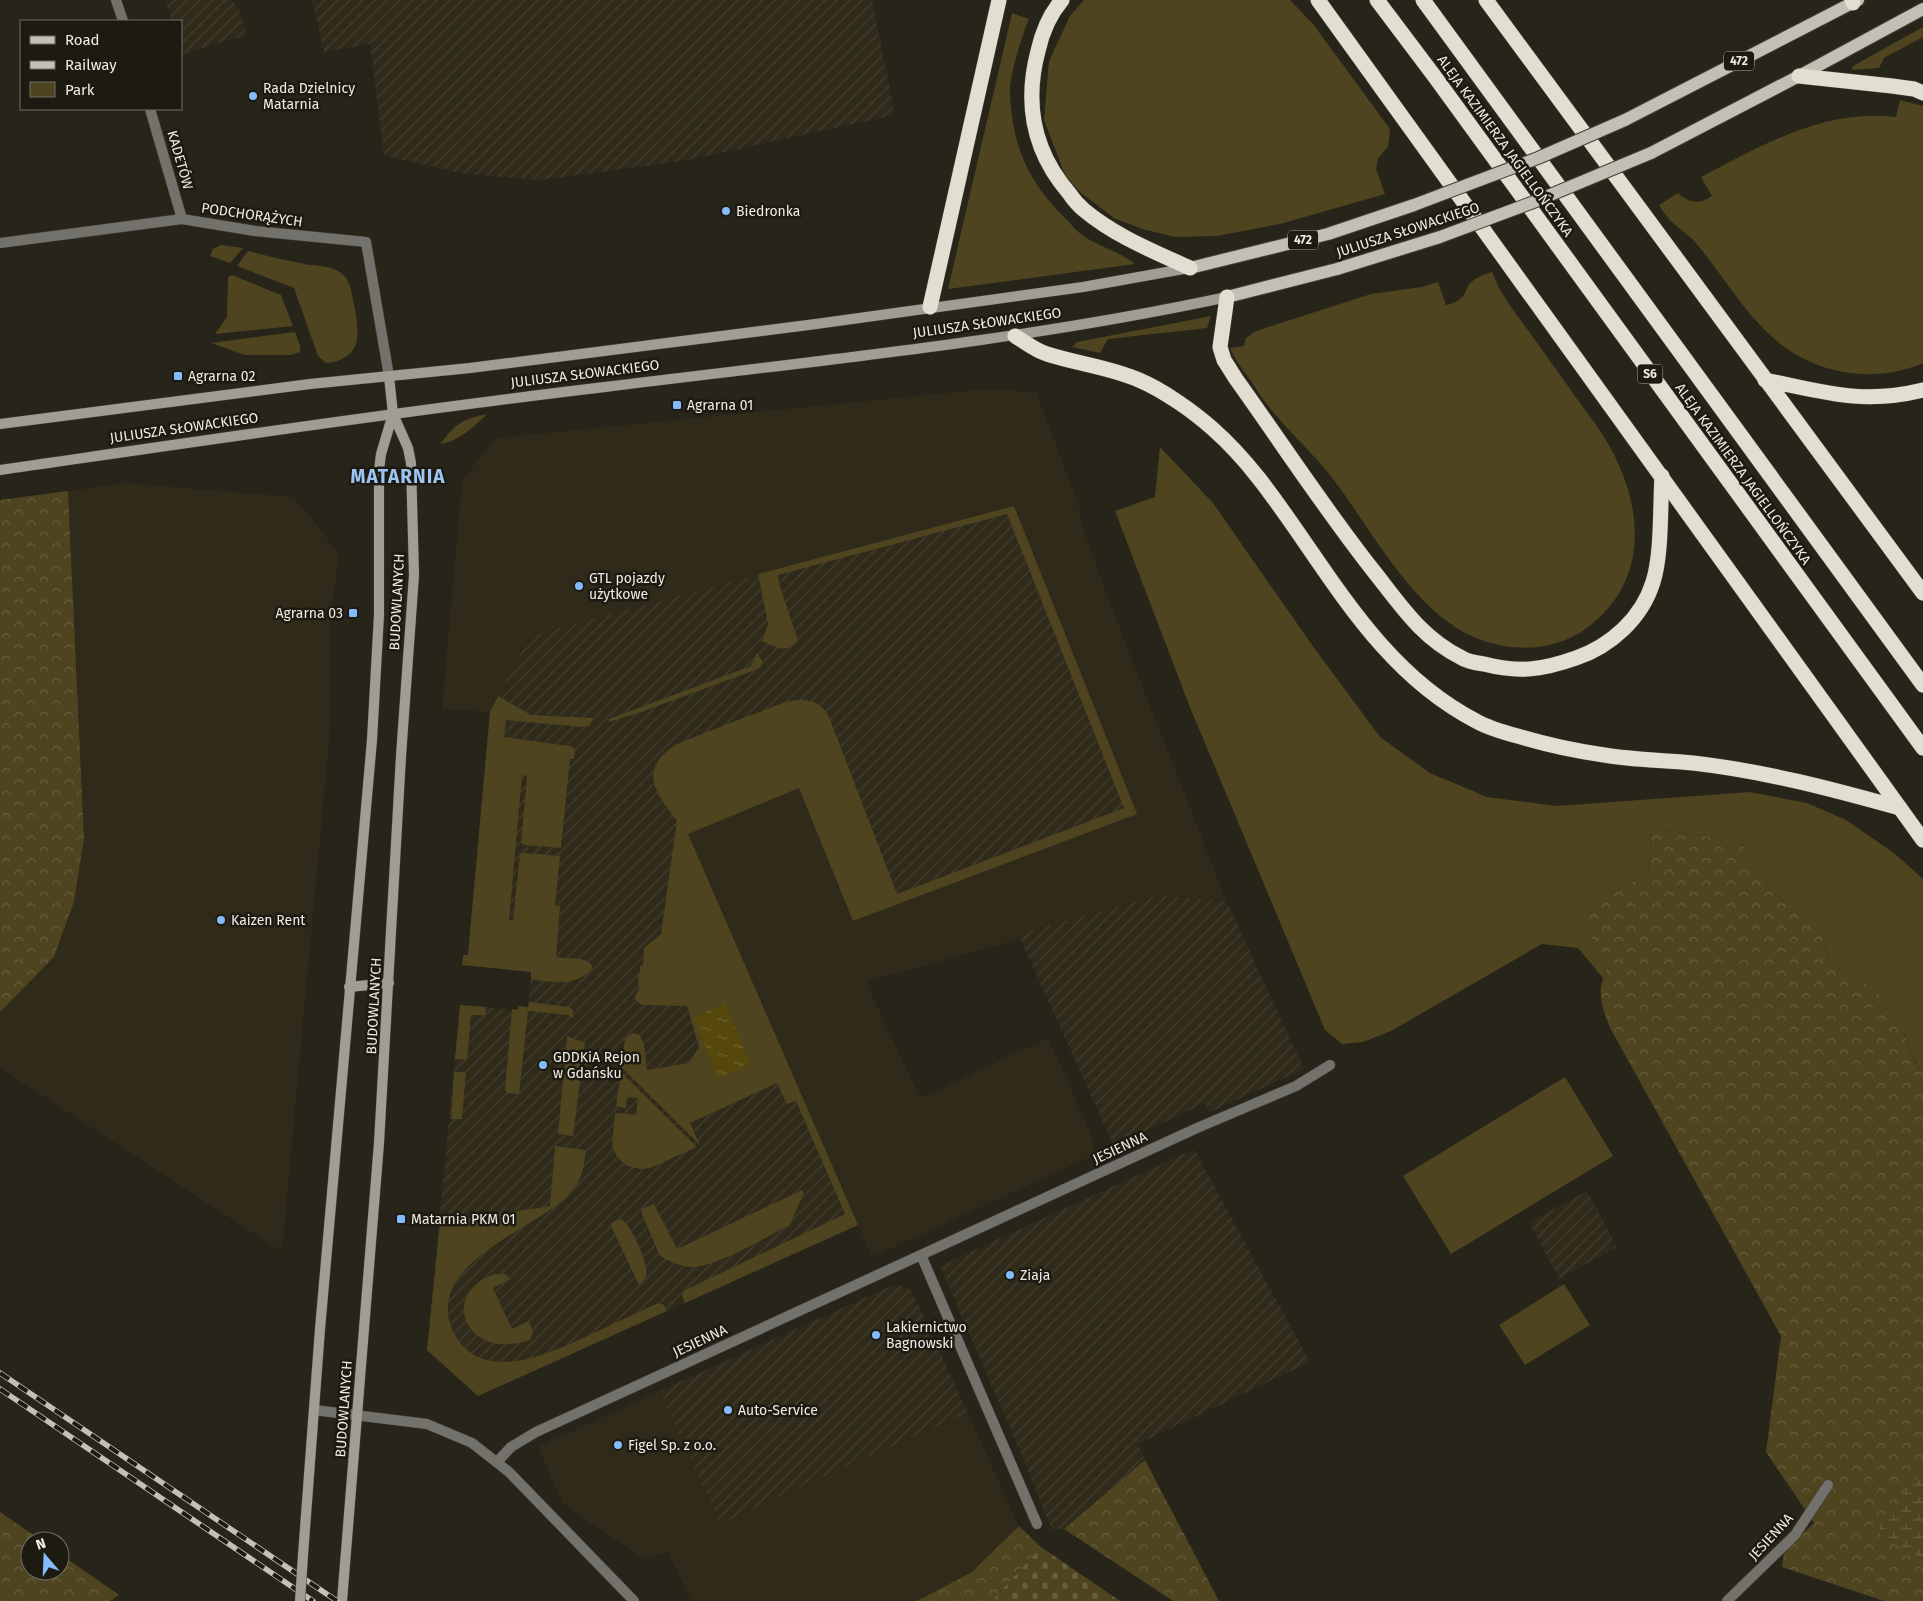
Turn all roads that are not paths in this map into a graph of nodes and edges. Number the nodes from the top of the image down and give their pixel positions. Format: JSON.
{"nodes":[{"id":1,"x":116,"y":0,"type":"edge"},
{"id":2,"x":1000,"y":0,"type":"edge"},
{"id":3,"x":1062,"y":0,"type":"edge"},
{"id":4,"x":1318,"y":0,"type":"edge"},
{"id":5,"x":1377,"y":0,"type":"edge"},
{"id":6,"x":1423,"y":0,"type":"edge"},
{"id":7,"x":1486,"y":0,"type":"edge"},
{"id":8,"x":1854,"y":1,"type":"edge"},
{"id":9,"x":1923,"y":9,"type":"edge"},
{"id":10,"x":123,"y":20,"type":"edge"},
{"id":11,"x":1800,"y":76,"type":"junction"},
{"id":12,"x":1923,"y":93,"type":"edge"},
{"id":13,"x":150,"y":110,"type":"edge"},
{"id":14,"x":182,"y":219,"type":"junction"},
{"id":15,"x":0,"y":243,"type":"edge"},
{"id":16,"x":1190,"y":268,"type":"junction"},
{"id":17,"x":1227,"y":297,"type":"junction"},
{"id":18,"x":930,"y":307,"type":"junction"},
{"id":19,"x":1015,"y":336,"type":"junction"},
{"id":20,"x":389,"y":376,"type":"junction"},
{"id":21,"x":1765,"y":380,"type":"junction"},
{"id":22,"x":1923,"y":390,"type":"edge"},
{"id":23,"x":394,"y":414,"type":"junction"},
{"id":24,"x":0,"y":424,"type":"edge"},
{"id":25,"x":0,"y":470,"type":"edge"},
{"id":26,"x":1662,"y":476,"type":"junction"},
{"id":27,"x":1923,"y":593,"type":"edge"},
{"id":28,"x":1923,"y":685,"type":"edge"},
{"id":29,"x":1923,"y":748,"type":"edge"},
{"id":30,"x":1900,"y":808,"type":"junction"},
{"id":31,"x":1923,"y":840,"type":"edge"},
{"id":32,"x":389,"y":983,"type":"junction"},
{"id":33,"x":349,"y":987,"type":"junction"},
{"id":34,"x":1330,"y":1065,"type":"dead end"},
{"id":35,"x":921,"y":1255,"type":"junction"},
{"id":36,"x":314,"y":1410,"type":"junction"},
{"id":37,"x":357,"y":1414,"type":"junction"},
{"id":38,"x":497,"y":1462,"type":"junction"},
{"id":39,"x":1828,"y":1485,"type":"dead end"},
{"id":40,"x":1037,"y":1524,"type":"dead end"},
{"id":41,"x":300,"y":1601,"type":"edge"},
{"id":42,"x":342,"y":1601,"type":"edge"},
{"id":43,"x":634,"y":1601,"type":"edge"},
{"id":44,"x":1727,"y":1601,"type":"edge"}],
"edges":[{"from":1,"to":10,"type":"street"},
{"from":2,"to":18,"type":"highway"},
{"from":3,"to":16,"type":"highway"},
{"from":4,"to":26,"type":"highway"},
{"from":5,"to":29,"type":"highway","name":"ALEJA KAZIMIERZA JAGIELLOŃCZYKA","number":"S6"},
{"from":6,"to":28,"type":"highway","name":"ALEJA KAZIMIERZA JAGIELLOŃCZYKA"},
{"from":7,"to":21,"type":"highway"},
{"from":8,"to":16,"type":"main road","name":"JULIUSZA SŁOWACKIEGO","number":"472","bridge":true},
{"from":9,"to":11,"type":"main road","name":"JULIUSZA SŁOWACKIEGO"},
{"from":11,"to":12,"type":"highway"},
{"from":11,"to":17,"type":"main road","name":"JULIUSZA SŁOWACKIEGO","bridge":true},
{"from":13,"to":14,"type":"street","name":"KADETÓW"},
{"from":14,"to":15,"type":"street","name":"PODCHORĄŻYCH"},
{"from":14,"to":20,"type":"street","name":"PODCHORĄŻYCH"},
{"from":16,"to":18,"type":"main road","name":"JULIUSZA SŁOWACKIEGO","number":"472"},
{"from":17,"to":19,"type":"main road","name":"JULIUSZA SŁOWACKIEGO"},
{"from":17,"to":26,"type":"highway"},
{"from":18,"to":20,"type":"main road","name":"JULIUSZA SŁOWACKIEGO","number":"472"},
{"from":19,"to":23,"type":"main road","name":"JULIUSZA SŁOWACKIEGO"},
{"from":19,"to":30,"type":"highway"},
{"from":20,"to":23,"type":"main road","name":"BUDOWLANYCH"},
{"from":20,"to":24,"type":"main road","name":"JULIUSZA SŁOWACKIEGO","number":"472"},
{"from":21,"to":22,"type":"highway"},
{"from":21,"to":27,"type":"highway"},
{"from":23,"to":25,"type":"main road","name":"JULIUSZA SŁOWACKIEGO"},
{"from":23,"to":32,"type":"main road","name":"BUDOWLANYCH"},
{"from":23,"to":33,"type":"main road","name":"BUDOWLANYCH"},
{"from":26,"to":30,"type":"highway"},
{"from":30,"to":31,"type":"highway"},
{"from":32,"to":33,"type":"main road"},
{"from":32,"to":37,"type":"main road","name":"BUDOWLANYCH"},
{"from":33,"to":36,"type":"main road","name":"BUDOWLANYCH"},
{"from":34,"to":35,"type":"street","name":"JESIENNA"},
{"from":35,"to":38,"type":"street","name":"JESIENNA"},
{"from":35,"to":40,"type":"street"},
{"from":36,"to":37,"type":"street"},
{"from":36,"to":41,"type":"main road","name":"BUDOWLANYCH","bridge":true},
{"from":37,"to":38,"type":"street"},
{"from":37,"to":42,"type":"main road","name":"BUDOWLANYCH"},
{"from":38,"to":43,"type":"street"},
{"from":39,"to":44,"type":"street","name":"JESIENNA"}]}
